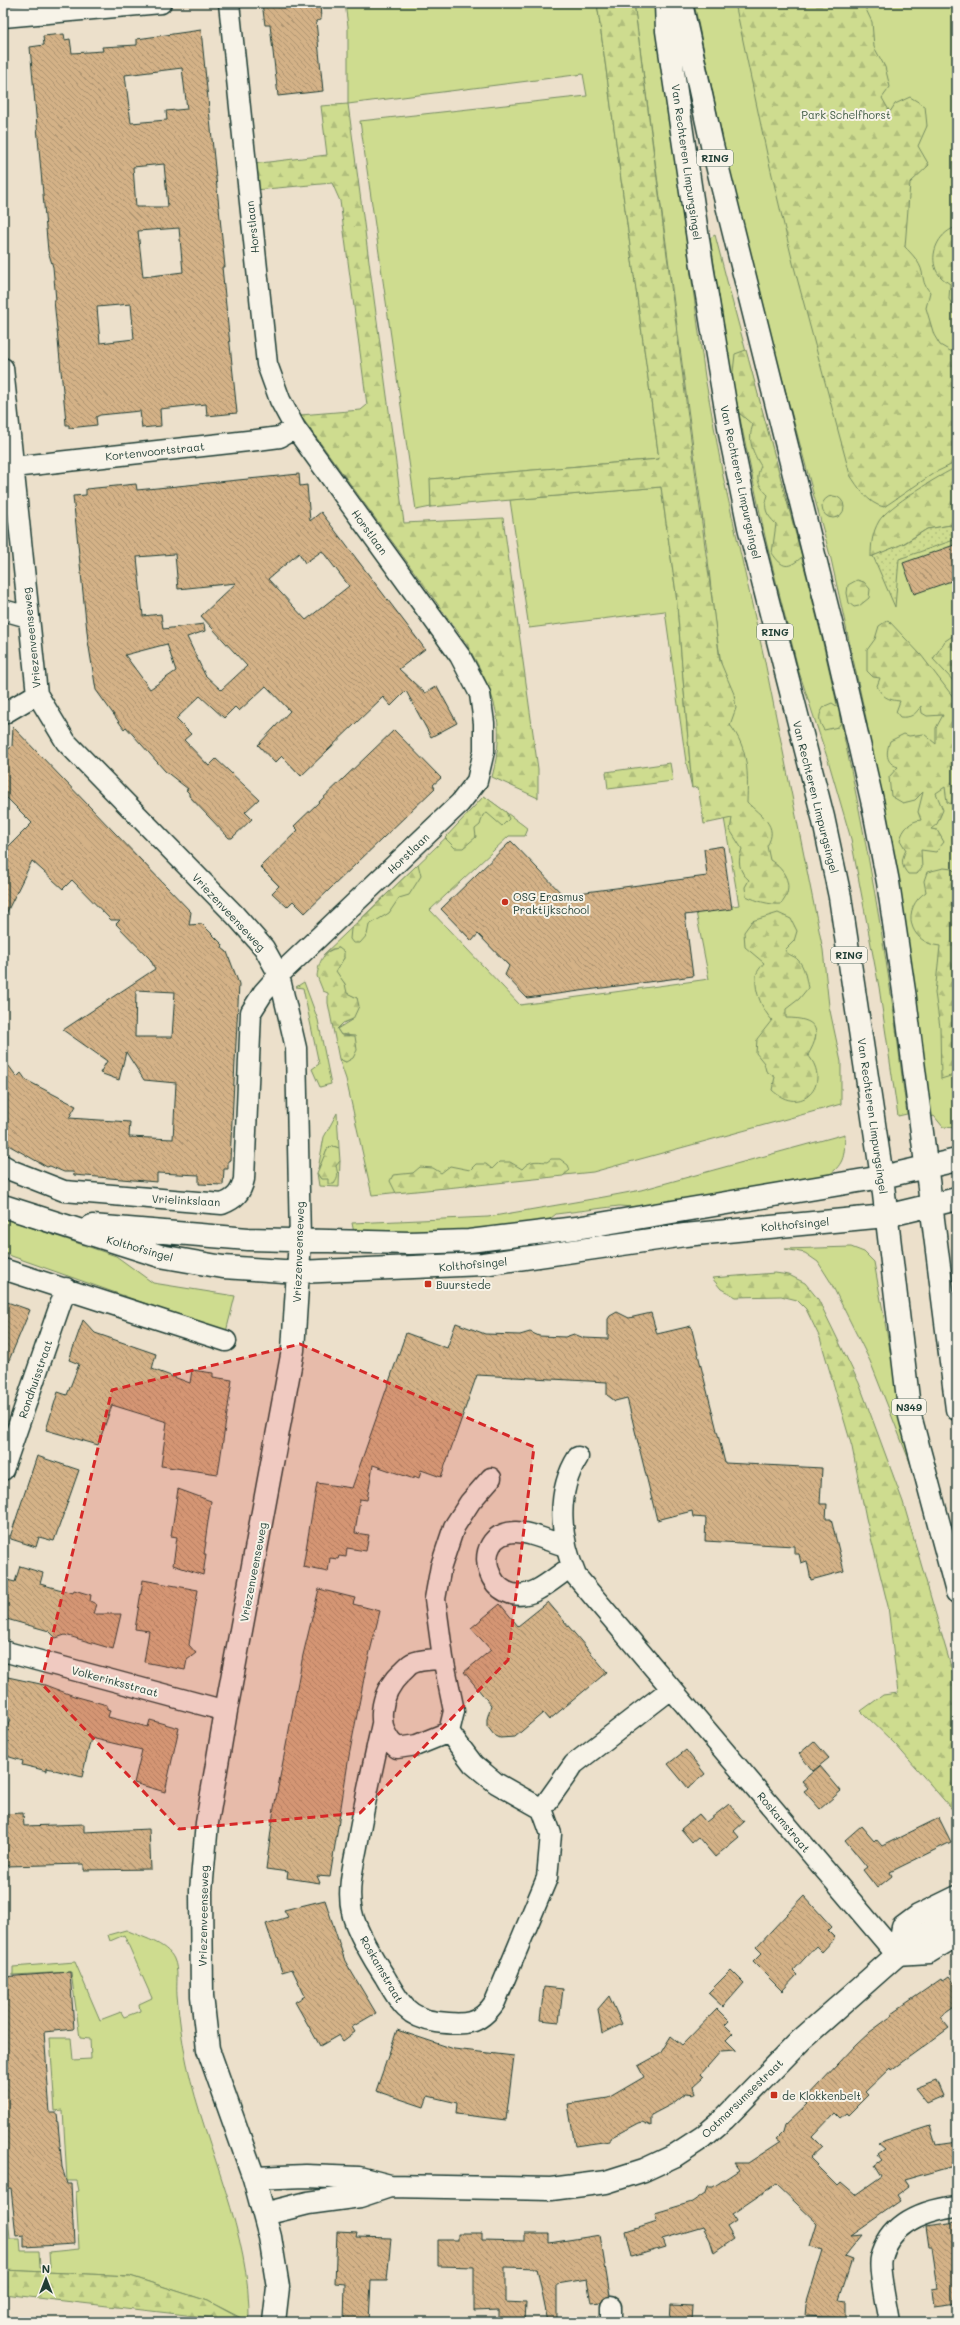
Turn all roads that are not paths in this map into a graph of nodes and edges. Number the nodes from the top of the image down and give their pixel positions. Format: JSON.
{"nodes":[{"id":1,"x":161,"y":3,"type":"edge"},
{"id":2,"x":228,"y":3,"type":"edge"},
{"id":3,"x":666,"y":3,"type":"edge"},
{"id":4,"x":681,"y":3,"type":"edge"},
{"id":5,"x":3,"y":16,"type":"edge"},
{"id":6,"x":3,"y":368,"type":"edge"},
{"id":7,"x":295,"y":428,"type":"junction"},
{"id":8,"x":13,"y":467,"type":"junction"},
{"id":9,"x":3,"y":610,"type":"edge"},
{"id":10,"x":28,"y":617,"type":"junction"},
{"id":11,"x":37,"y":694,"type":"junction"},
{"id":12,"x":3,"y":714,"type":"edge"},
{"id":13,"x":279,"y":975,"type":"junction"},
{"id":14,"x":957,"y":1160,"type":"edge"},
{"id":15,"x":3,"y":1165,"type":"edge"},
{"id":16,"x":926,"y":1168,"type":"junction"},
{"id":17,"x":882,"y":1177,"type":"junction"},
{"id":18,"x":957,"y":1199,"type":"edge"},
{"id":19,"x":3,"y":1206,"type":"edge"},
{"id":20,"x":931,"y":1207,"type":"junction"},
{"id":21,"x":886,"y":1216,"type":"junction"},
{"id":22,"x":64,"y":1226,"type":"junction"},
{"id":23,"x":300,"y":1240,"type":"junction"},
{"id":24,"x":3,"y":1268,"type":"edge"},
{"id":25,"x":298,"y":1272,"type":"junction"},
{"id":26,"x":66,"y":1288,"type":"junction"},
{"id":27,"x":226,"y":1342,"type":"dead end"},
{"id":28,"x":957,"y":1409,"type":"edge"},
{"id":29,"x":578,"y":1457,"type":"dead end"},
{"id":30,"x":3,"y":1470,"type":"edge"},
{"id":31,"x":490,"y":1478,"type":"dead end"},
{"id":32,"x":566,"y":1546,"type":"junction"},
{"id":33,"x":572,"y":1566,"type":"junction"},
{"id":34,"x":957,"y":1592,"type":"edge"},
{"id":35,"x":3,"y":1651,"type":"edge"},
{"id":36,"x":443,"y":1658,"type":"junction"},
{"id":37,"x":671,"y":1689,"type":"junction"},
{"id":38,"x":226,"y":1711,"type":"junction"},
{"id":39,"x":382,"y":1724,"type":"junction"},
{"id":40,"x":449,"y":1732,"type":"junction"},
{"id":41,"x":542,"y":1809,"type":"junction"},
{"id":42,"x":957,"y":1896,"type":"edge"},
{"id":43,"x":957,"y":1916,"type":"edge"},
{"id":44,"x":957,"y":1936,"type":"edge"},
{"id":45,"x":897,"y":1955,"type":"junction"},
{"id":46,"x":254,"y":2178,"type":"junction"},
{"id":47,"x":390,"y":2186,"type":"junction"},
{"id":48,"x":957,"y":2206,"type":"edge"},
{"id":49,"x":264,"y":2214,"type":"junction"},
{"id":50,"x":274,"y":2322,"type":"edge"},
{"id":51,"x":889,"y":2322,"type":"edge"}],
"edges":[{"from":1,"to":5,"type":"street"},
{"from":2,"to":7,"type":"street","name":"Horstlaan"},
{"from":3,"to":17,"type":"main road","name":"Van Rechteren Limpurgsingel","number":"RING"},
{"from":4,"to":16,"type":"main road","name":"Van Rechteren Limpurgsingel","number":"RING"},
{"from":6,"to":8,"type":"street","name":"Vriezenveenseweg"},
{"from":7,"to":8,"type":"street","name":"Kortenvoortstraat"},
{"from":7,"to":13,"type":"street","name":"Horstlaan"},
{"from":8,"to":10,"type":"street","name":"Vriezenveenseweg"},
{"from":9,"to":10,"type":"street"},
{"from":10,"to":11,"type":"street","name":"Vriezenveenseweg"},
{"from":11,"to":12,"type":"street"},
{"from":11,"to":13,"type":"street","name":"Vriezenveenseweg"},
{"from":13,"to":15,"type":"street","name":"Vrielinkslaan"},
{"from":13,"to":23,"type":"street","name":"Vriezenveenseweg"},
{"from":14,"to":16,"type":"main road","name":"Kolthofsingel"},
{"from":16,"to":17,"type":"main road","name":"Kolthofsingel"},
{"from":16,"to":20,"type":"main road","name":"Van Rechteren Limpurgsingel","number":"RING"},
{"from":17,"to":21,"type":"main road","name":"Van Rechteren Limpurgsingel","number":"N349"},
{"from":17,"to":23,"type":"main road","name":"Kolthofsingel"},
{"from":18,"to":20,"type":"main road","name":"Kolthofsingel"},
{"from":19,"to":22,"type":"main road","name":"Kolthofsingel"},
{"from":20,"to":21,"type":"main road","name":"Kolthofsingel"},
{"from":20,"to":28,"type":"main road","name":"Van Rechteren Limpurgsingel"},
{"from":21,"to":25,"type":"main road","name":"Kolthofsingel"},
{"from":21,"to":34,"type":"main road","name":"Van Rechteren Limpurgsingel","number":"N349"},
{"from":22,"to":23,"type":"main road","name":"Kolthofsingel"},
{"from":22,"to":25,"type":"main road","name":"Kolthofsingel"},
{"from":23,"to":25,"type":"main road","name":"Vriezenveenseweg"},
{"from":24,"to":26,"type":"street"},
{"from":25,"to":38,"type":"main road","name":"Vriezenveenseweg"},
{"from":26,"to":27,"type":"street"},
{"from":26,"to":30,"type":"street","name":"Rondhuisstraat"},
{"from":29,"to":32,"type":"street","name":"Roskamstraat"},
{"from":31,"to":36,"type":"street"},
{"from":32,"to":33,"type":"street","name":"Roskamstraat"},
{"from":32,"to":33,"type":"street"},
{"from":33,"to":37,"type":"street","name":"Roskamstraat"},
{"from":35,"to":38,"type":"street","name":"Volkerinksstraat"},
{"from":36,"to":39,"type":"street","name":"Roskamstraat"},
{"from":36,"to":40,"type":"street"},
{"from":37,"to":41,"type":"street"},
{"from":37,"to":45,"type":"street","name":"Roskamstraat"},
{"from":38,"to":46,"type":"main road","name":"Vriezenveenseweg"},
{"from":39,"to":40,"type":"street","name":"Roskamstraat"},
{"from":39,"to":41,"type":"street","name":"Roskamstraat"},
{"from":40,"to":41,"type":"street"},
{"from":42,"to":45,"type":"street"},
{"from":43,"to":45,"type":"main road","name":"Ootmarsumsestraat"},
{"from":44,"to":45,"type":"street"},
{"from":45,"to":47,"type":"main road","name":"Ootmarsumsestraat"},
{"from":46,"to":47,"type":"main road","name":"Ootmarsumsestraat"},
{"from":46,"to":49,"type":"main road","name":"Vriezenveenseweg"},
{"from":47,"to":49,"type":"main road","name":"Ootmarsumsestraat"},
{"from":48,"to":51,"type":"street"},
{"from":49,"to":50,"type":"main road"}]}
